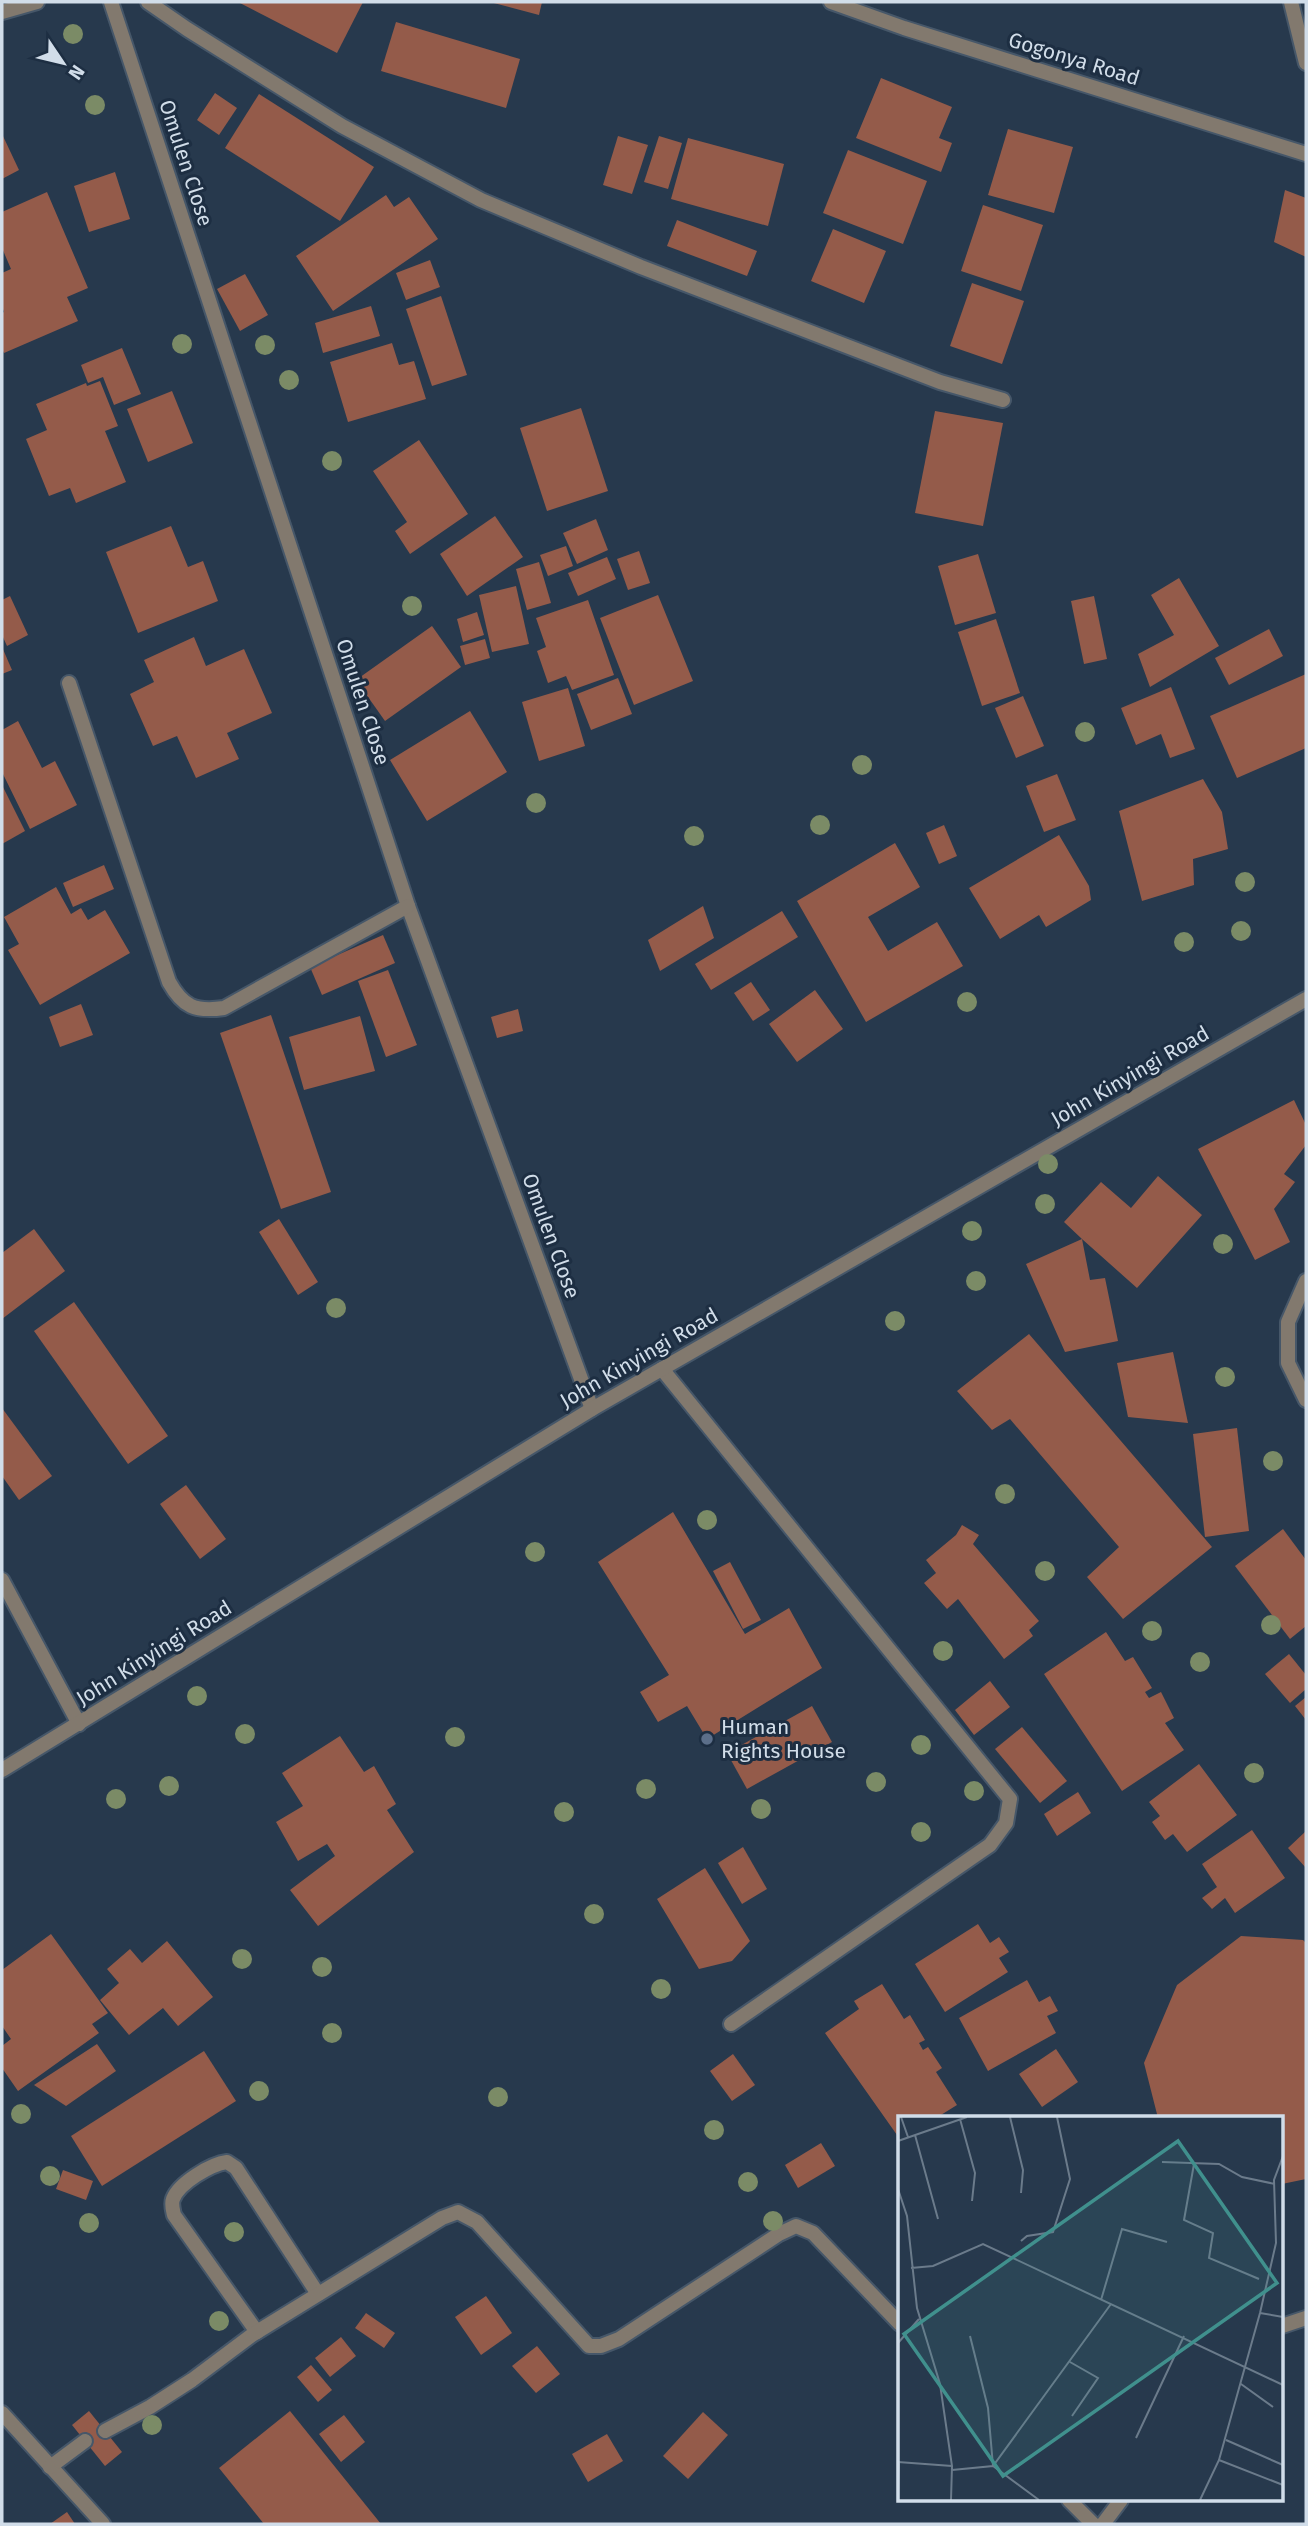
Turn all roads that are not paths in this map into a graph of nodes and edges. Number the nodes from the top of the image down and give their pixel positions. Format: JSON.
{"nodes":[{"id":1,"x":37,"y":2,"type":"edge"},
{"id":2,"x":111,"y":2,"type":"edge"},
{"id":3,"x":148,"y":2,"type":"edge"},
{"id":4,"x":831,"y":2,"type":"edge"},
{"id":5,"x":1291,"y":2,"type":"edge"},
{"id":6,"x":2,"y":12,"type":"edge"},
{"id":7,"x":1306,"y":63,"type":"edge"},
{"id":8,"x":1306,"y":154,"type":"edge"},
{"id":9,"x":1003,"y":400,"type":"dead end"},
{"id":10,"x":69,"y":684,"type":"dead end"},
{"id":11,"x":408,"y":906,"type":"junction"},
{"id":12,"x":1306,"y":999,"type":"edge"},
{"id":13,"x":1306,"y":1281,"type":"edge"},
{"id":14,"x":662,"y":1368,"type":"junction"},
{"id":15,"x":1306,"y":1401,"type":"edge"},
{"id":16,"x":592,"y":1409,"type":"junction"},
{"id":17,"x":2,"y":1580,"type":"edge"},
{"id":18,"x":79,"y":1724,"type":"junction"},
{"id":19,"x":2,"y":1770,"type":"edge"},
{"id":20,"x":731,"y":2024,"type":"dead end"},
{"id":21,"x":318,"y":2294,"type":"junction"},
{"id":22,"x":1306,"y":2318,"type":"edge"},
{"id":23,"x":898,"y":2322,"type":"edge"},
{"id":24,"x":1284,"y":2325,"type":"edge"},
{"id":25,"x":257,"y":2332,"type":"junction"},
{"id":26,"x":2,"y":2413,"type":"edge"},
{"id":27,"x":105,"y":2431,"type":"dead end"},
{"id":28,"x":85,"y":2441,"type":"dead end"},
{"id":29,"x":50,"y":2467,"type":"junction"},
{"id":30,"x":1071,"y":2502,"type":"edge"},
{"id":31,"x":1120,"y":2502,"type":"edge"},
{"id":32,"x":103,"y":2524,"type":"edge"},
{"id":33,"x":1093,"y":2524,"type":"edge"},
{"id":34,"x":1103,"y":2524,"type":"edge"}],
"edges":[{"from":1,"to":6,"type":"street"},
{"from":2,"to":11,"type":"street","name":"Omulen Close"},
{"from":3,"to":9,"type":"street"},
{"from":4,"to":8,"type":"street","name":"Gogonya Road"},
{"from":5,"to":7,"type":"street"},
{"from":10,"to":11,"type":"street"},
{"from":11,"to":16,"type":"street","name":"Omulen Close"},
{"from":12,"to":14,"type":"street","name":"John Kinyingi Road"},
{"from":13,"to":15,"type":"street"},
{"from":14,"to":16,"type":"street","name":"John Kinyingi Road"},
{"from":14,"to":20,"type":"street"},
{"from":16,"to":18,"type":"street","name":"John Kinyingi Road"},
{"from":17,"to":18,"type":"street"},
{"from":18,"to":19,"type":"street","name":"John Kinyingi Road"},
{"from":21,"to":23,"type":"street"},
{"from":21,"to":25,"type":"street"},
{"from":21,"to":25,"type":"street"},
{"from":22,"to":24,"type":"street"},
{"from":25,"to":27,"type":"street"},
{"from":26,"to":29,"type":"street"},
{"from":28,"to":29,"type":"street"},
{"from":29,"to":32,"type":"street"},
{"from":30,"to":33,"type":"street"},
{"from":31,"to":34,"type":"street"}]}
